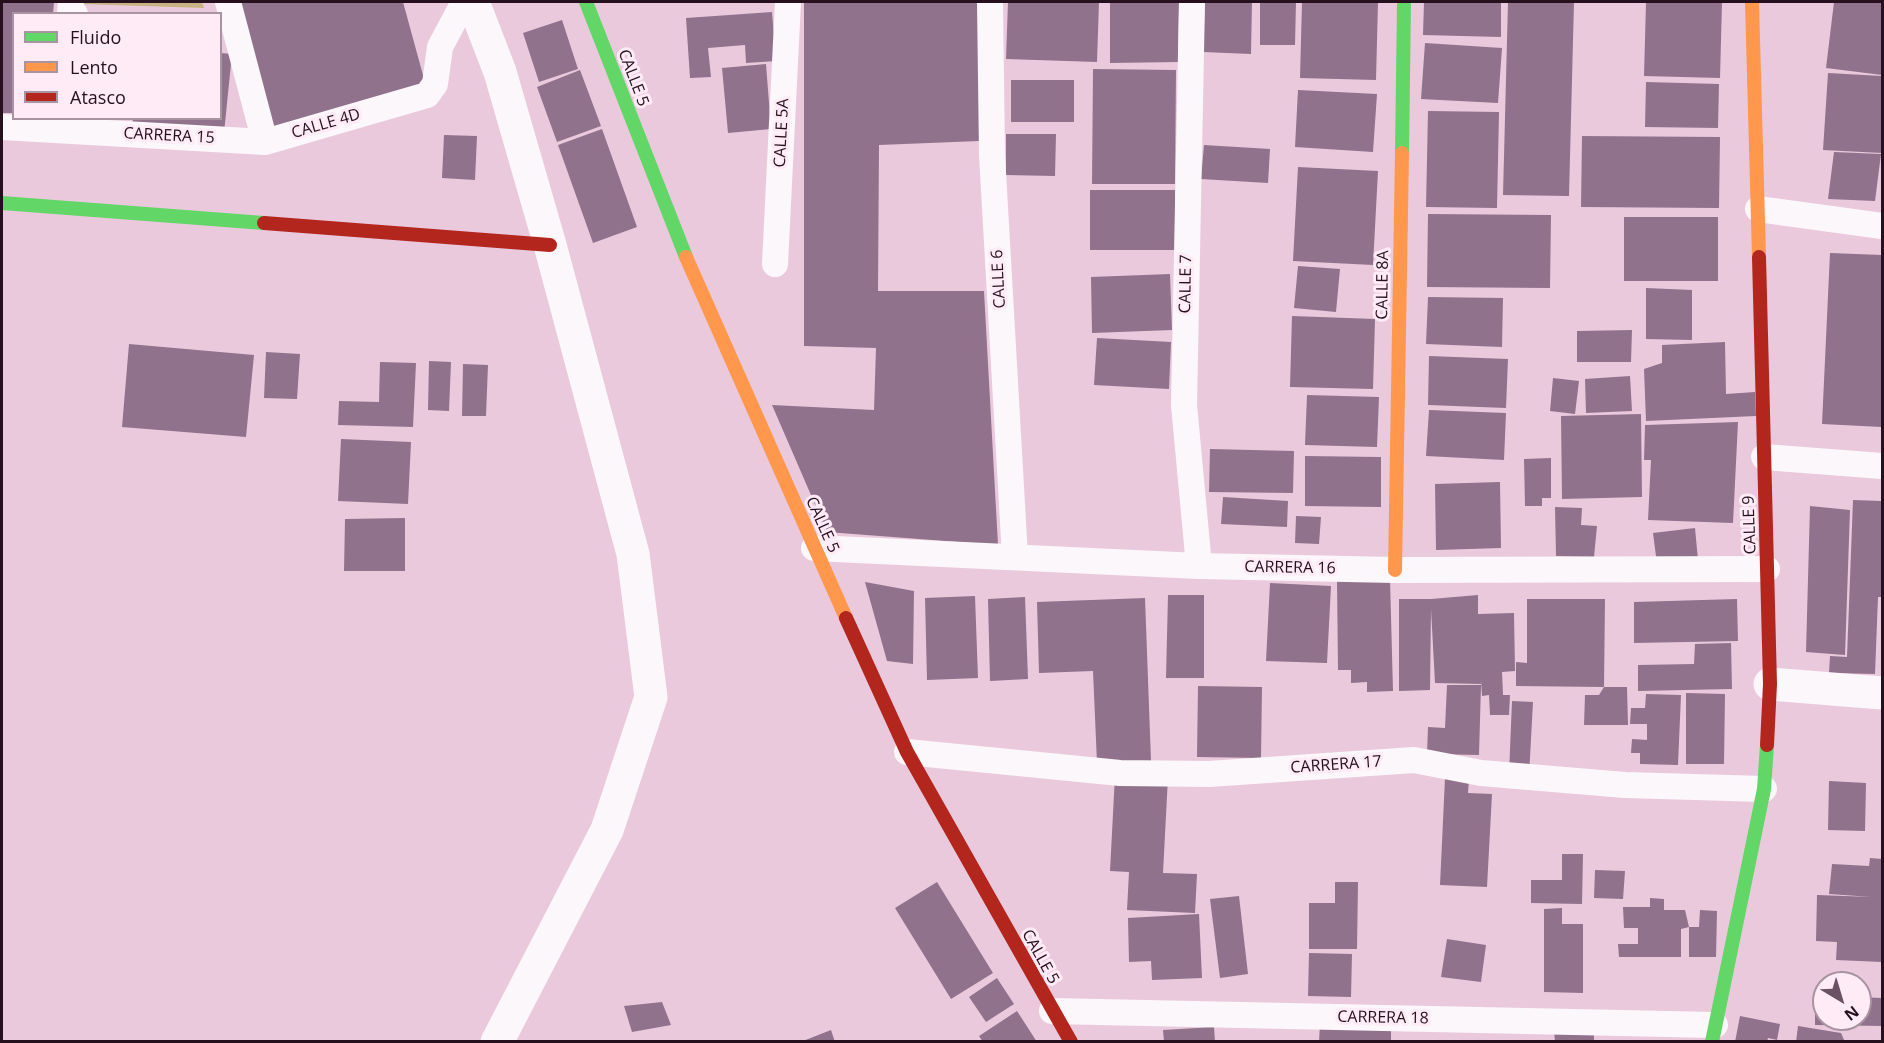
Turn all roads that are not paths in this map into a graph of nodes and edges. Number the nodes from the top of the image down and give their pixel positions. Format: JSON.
{"nodes":[{"id":1,"x":464,"y":2,"type":"edge"},
{"id":2,"x":473,"y":2,"type":"edge"},
{"id":3,"x":586,"y":2,"type":"edge"},
{"id":4,"x":788,"y":2,"type":"edge"},
{"id":5,"x":990,"y":2,"type":"edge"},
{"id":6,"x":1192,"y":2,"type":"edge"},
{"id":7,"x":1404,"y":2,"type":"edge"},
{"id":8,"x":1752,"y":2,"type":"edge"},
{"id":9,"x":228,"y":17,"type":"edge"},
{"id":10,"x":2,"y":127,"type":"edge"},
{"id":11,"x":265,"y":142,"type":"junction"},
{"id":12,"x":2,"y":203,"type":"edge"},
{"id":13,"x":1758,"y":209,"type":"junction"},
{"id":14,"x":1882,"y":226,"type":"edge"},
{"id":15,"x":550,"y":245,"type":"junction"},
{"id":16,"x":775,"y":264,"type":"dead end"},
{"id":17,"x":1764,"y":457,"type":"junction"},
{"id":18,"x":1882,"y":466,"type":"edge"},
{"id":19,"x":814,"y":548,"type":"junction"},
{"id":20,"x":1015,"y":557,"type":"junction"},
{"id":21,"x":1199,"y":566,"type":"junction"},
{"id":22,"x":1767,"y":569,"type":"junction"},
{"id":23,"x":1395,"y":570,"type":"junction"},
{"id":24,"x":1770,"y":684,"type":"junction"},
{"id":25,"x":1882,"y":693,"type":"edge"},
{"id":26,"x":907,"y":752,"type":"junction"},
{"id":27,"x":1764,"y":789,"type":"junction"},
{"id":28,"x":1052,"y":1011,"type":"junction"},
{"id":29,"x":1714,"y":1033,"type":"edge"},
{"id":30,"x":499,"y":1040,"type":"edge"},
{"id":31,"x":1071,"y":1041,"type":"edge"}],
"edges":[{"from":1,"to":11,"type":"lane","name":"CALLE 4D"},
{"from":2,"to":15,"type":"street"},
{"from":3,"to":19,"type":"street","name":"CALLE 5"},
{"from":4,"to":16,"type":"lane","name":"CALLE 5A"},
{"from":5,"to":20,"type":"lane","name":"CALLE 6"},
{"from":6,"to":21,"type":"lane","name":"CALLE 7"},
{"from":7,"to":23,"type":"street","name":"CALLE 8A"},
{"from":8,"to":13,"type":"street","name":"CALLE 9"},
{"from":9,"to":11,"type":"lane"},
{"from":10,"to":11,"type":"lane","name":"CARRERA 15"},
{"from":12,"to":15,"type":"street"},
{"from":13,"to":14,"type":"lane"},
{"from":13,"to":17,"type":"street","name":"CALLE 9"},
{"from":15,"to":30,"type":"street"},
{"from":17,"to":18,"type":"lane"},
{"from":17,"to":22,"type":"street","name":"CALLE 9"},
{"from":19,"to":20,"type":"lane","name":"CARRERA 16"},
{"from":19,"to":26,"type":"street","name":"CALLE 5"},
{"from":20,"to":21,"type":"lane","name":"CARRERA 16"},
{"from":21,"to":23,"type":"lane","name":"CARRERA 16"},
{"from":22,"to":23,"type":"lane","name":"CARRERA 16"},
{"from":22,"to":24,"type":"street","name":"CALLE 9"},
{"from":24,"to":25,"type":"street"},
{"from":24,"to":27,"type":"street","name":"CALLE 9"},
{"from":26,"to":27,"type":"lane","name":"CARRERA 17"},
{"from":26,"to":28,"type":"street","name":"CALLE 5"},
{"from":27,"to":29,"type":"street","name":"CALLE 9"},
{"from":28,"to":29,"type":"lane","name":"CARRERA 18"},
{"from":28,"to":31,"type":"street","name":"CALLE 5"}]}
